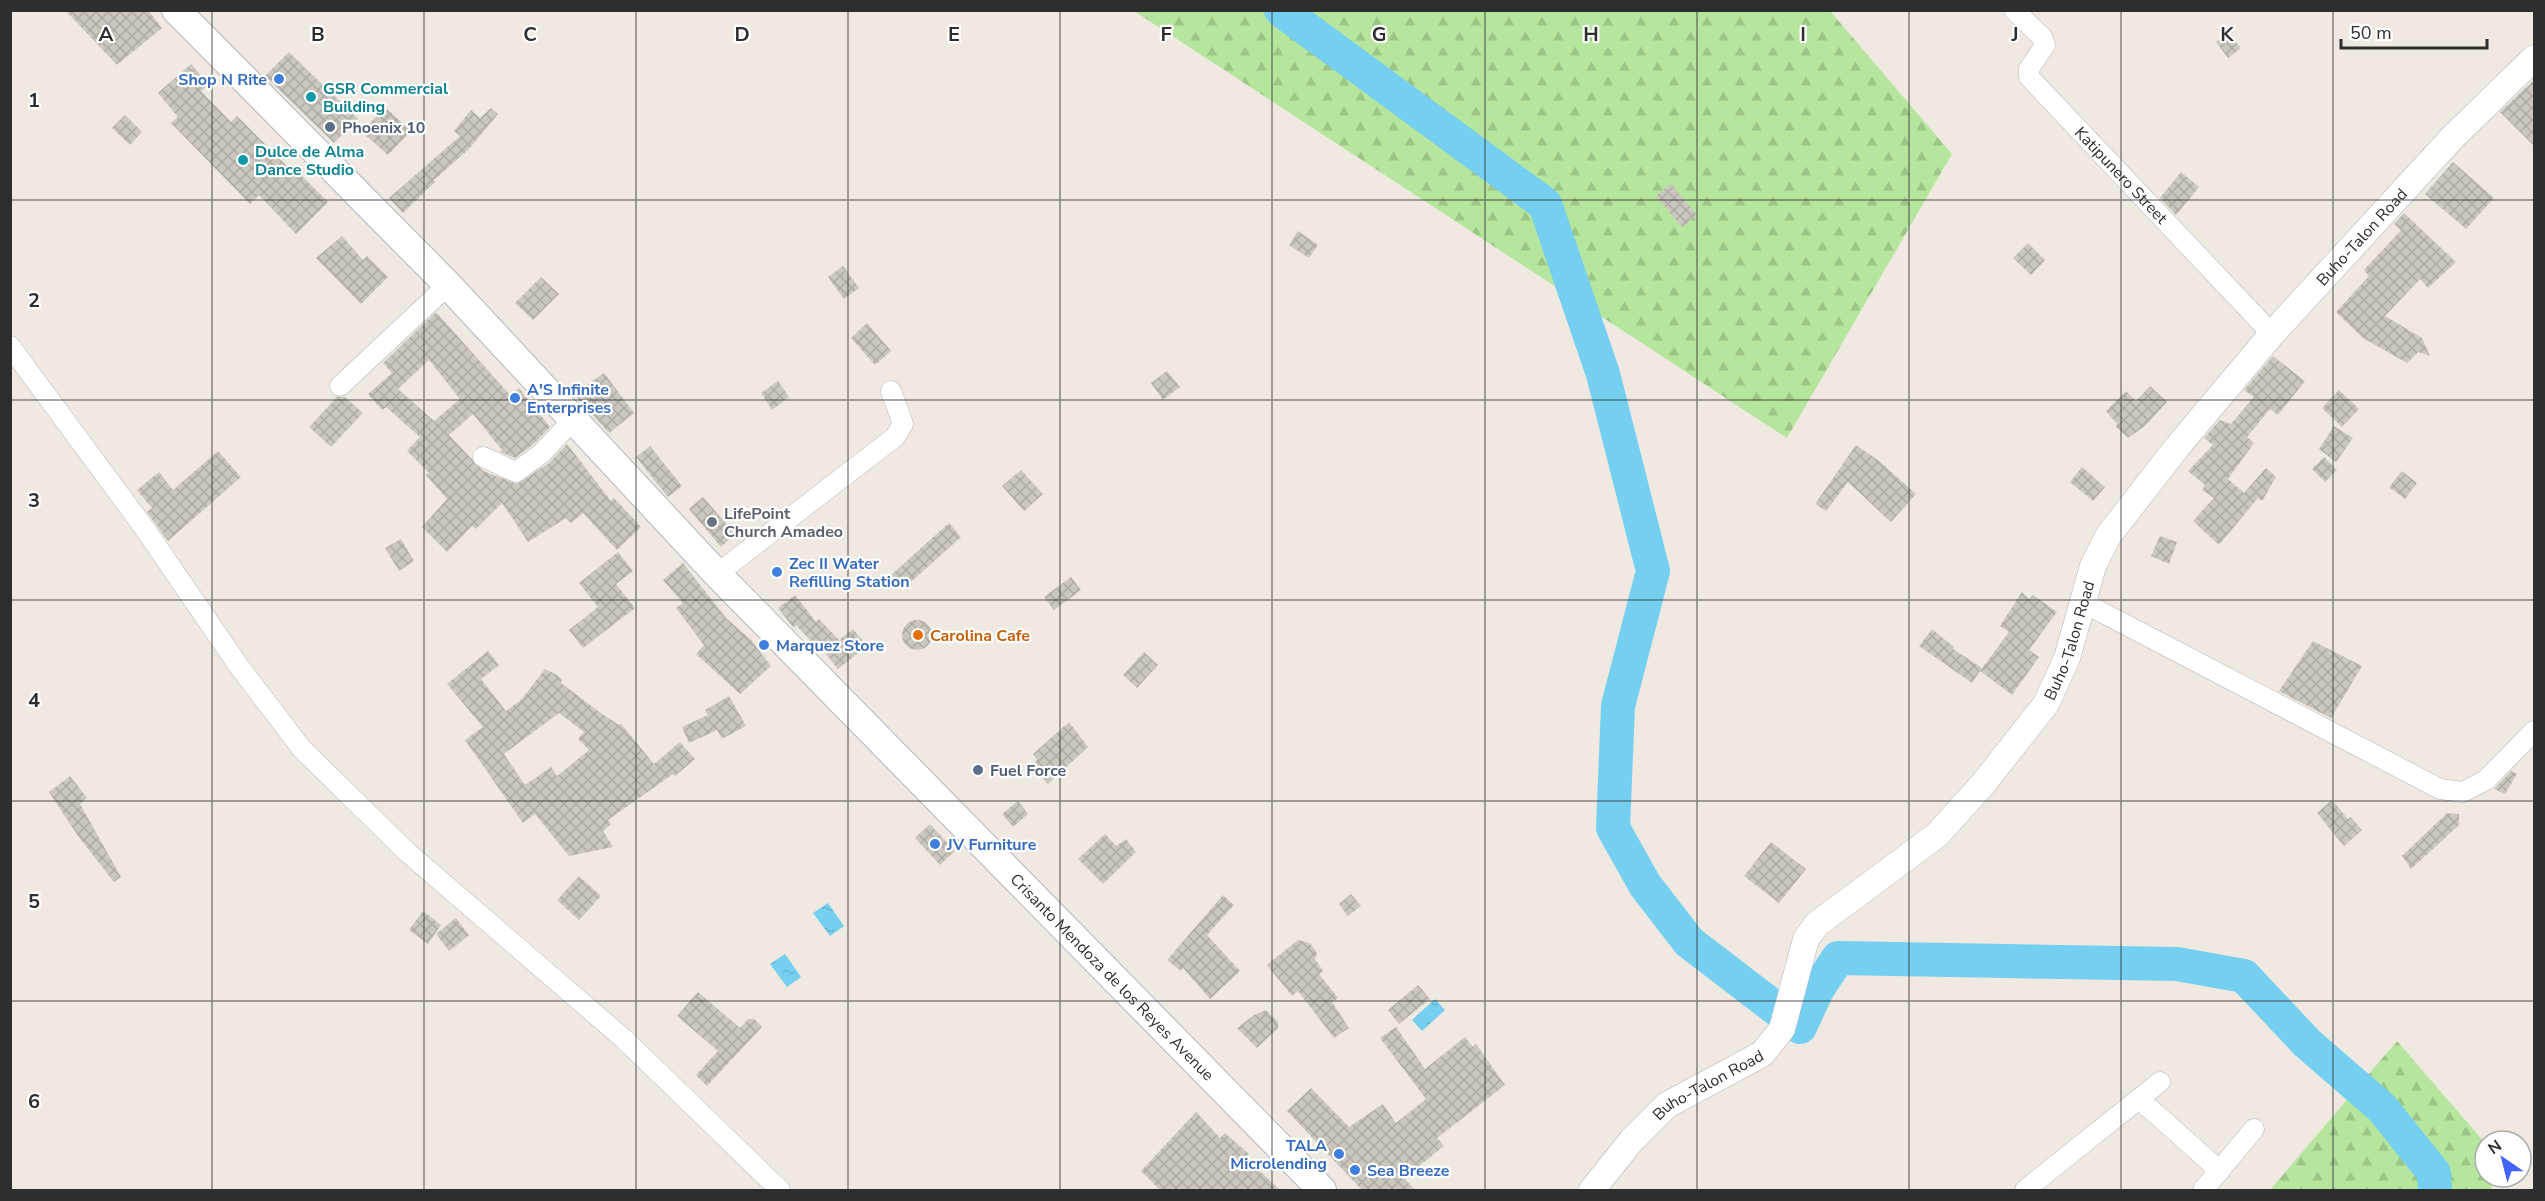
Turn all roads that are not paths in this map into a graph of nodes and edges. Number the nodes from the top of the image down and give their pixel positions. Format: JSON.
{"nodes":[{"id":1,"x":176,"y":10,"type":"edge"},
{"id":2,"x":2014,"y":10,"type":"edge"},
{"id":3,"x":2535,"y":58,"type":"edge"},
{"id":4,"x":448,"y":285,"type":"junction"},
{"id":5,"x":2272,"y":334,"type":"junction"},
{"id":6,"x":10,"y":346,"type":"edge"},
{"id":7,"x":340,"y":386,"type":"dead end"},
{"id":8,"x":891,"y":391,"type":"dead end"},
{"id":9,"x":573,"y":420,"type":"junction"},
{"id":10,"x":483,"y":457,"type":"dead end"},
{"id":11,"x":717,"y":574,"type":"junction"},
{"id":12,"x":2084,"y":603,"type":"junction"},
{"id":13,"x":2535,"y":731,"type":"edge"},
{"id":14,"x":2160,"y":1082,"type":"dead end"},
{"id":15,"x":2139,"y":1099,"type":"junction"},
{"id":16,"x":2254,"y":1128,"type":"dead end"},
{"id":17,"x":2220,"y":1171,"type":"junction"},
{"id":18,"x":780,"y":1191,"type":"edge"},
{"id":19,"x":1322,"y":1191,"type":"edge"},
{"id":20,"x":1592,"y":1191,"type":"edge"},
{"id":21,"x":2025,"y":1191,"type":"edge"},
{"id":22,"x":2203,"y":1191,"type":"edge"}],
"edges":[{"from":1,"to":4,"type":"main road","name":"Crisanto Mendoza de los Reyes Avenue"},
{"from":2,"to":5,"type":"street","name":"Katipunero Street"},
{"from":3,"to":5,"type":"street","name":"Buho-Talon Road"},
{"from":4,"to":7,"type":"street"},
{"from":4,"to":9,"type":"main road","name":"Crisanto Mendoza de los Reyes Avenue"},
{"from":5,"to":12,"type":"street","name":"Buho-Talon Road"},
{"from":6,"to":18,"type":"street"},
{"from":8,"to":11,"type":"street"},
{"from":9,"to":10,"type":"street"},
{"from":9,"to":11,"type":"main road","name":"Crisanto Mendoza de los Reyes Avenue"},
{"from":11,"to":19,"type":"main road","name":"Crisanto Mendoza de los Reyes Avenue"},
{"from":12,"to":13,"type":"street"},
{"from":12,"to":20,"type":"street","name":"Buho-Talon Road"},
{"from":14,"to":15,"type":"street"},
{"from":15,"to":17,"type":"street"},
{"from":15,"to":21,"type":"street"},
{"from":16,"to":17,"type":"street"},
{"from":17,"to":22,"type":"street"}]}
